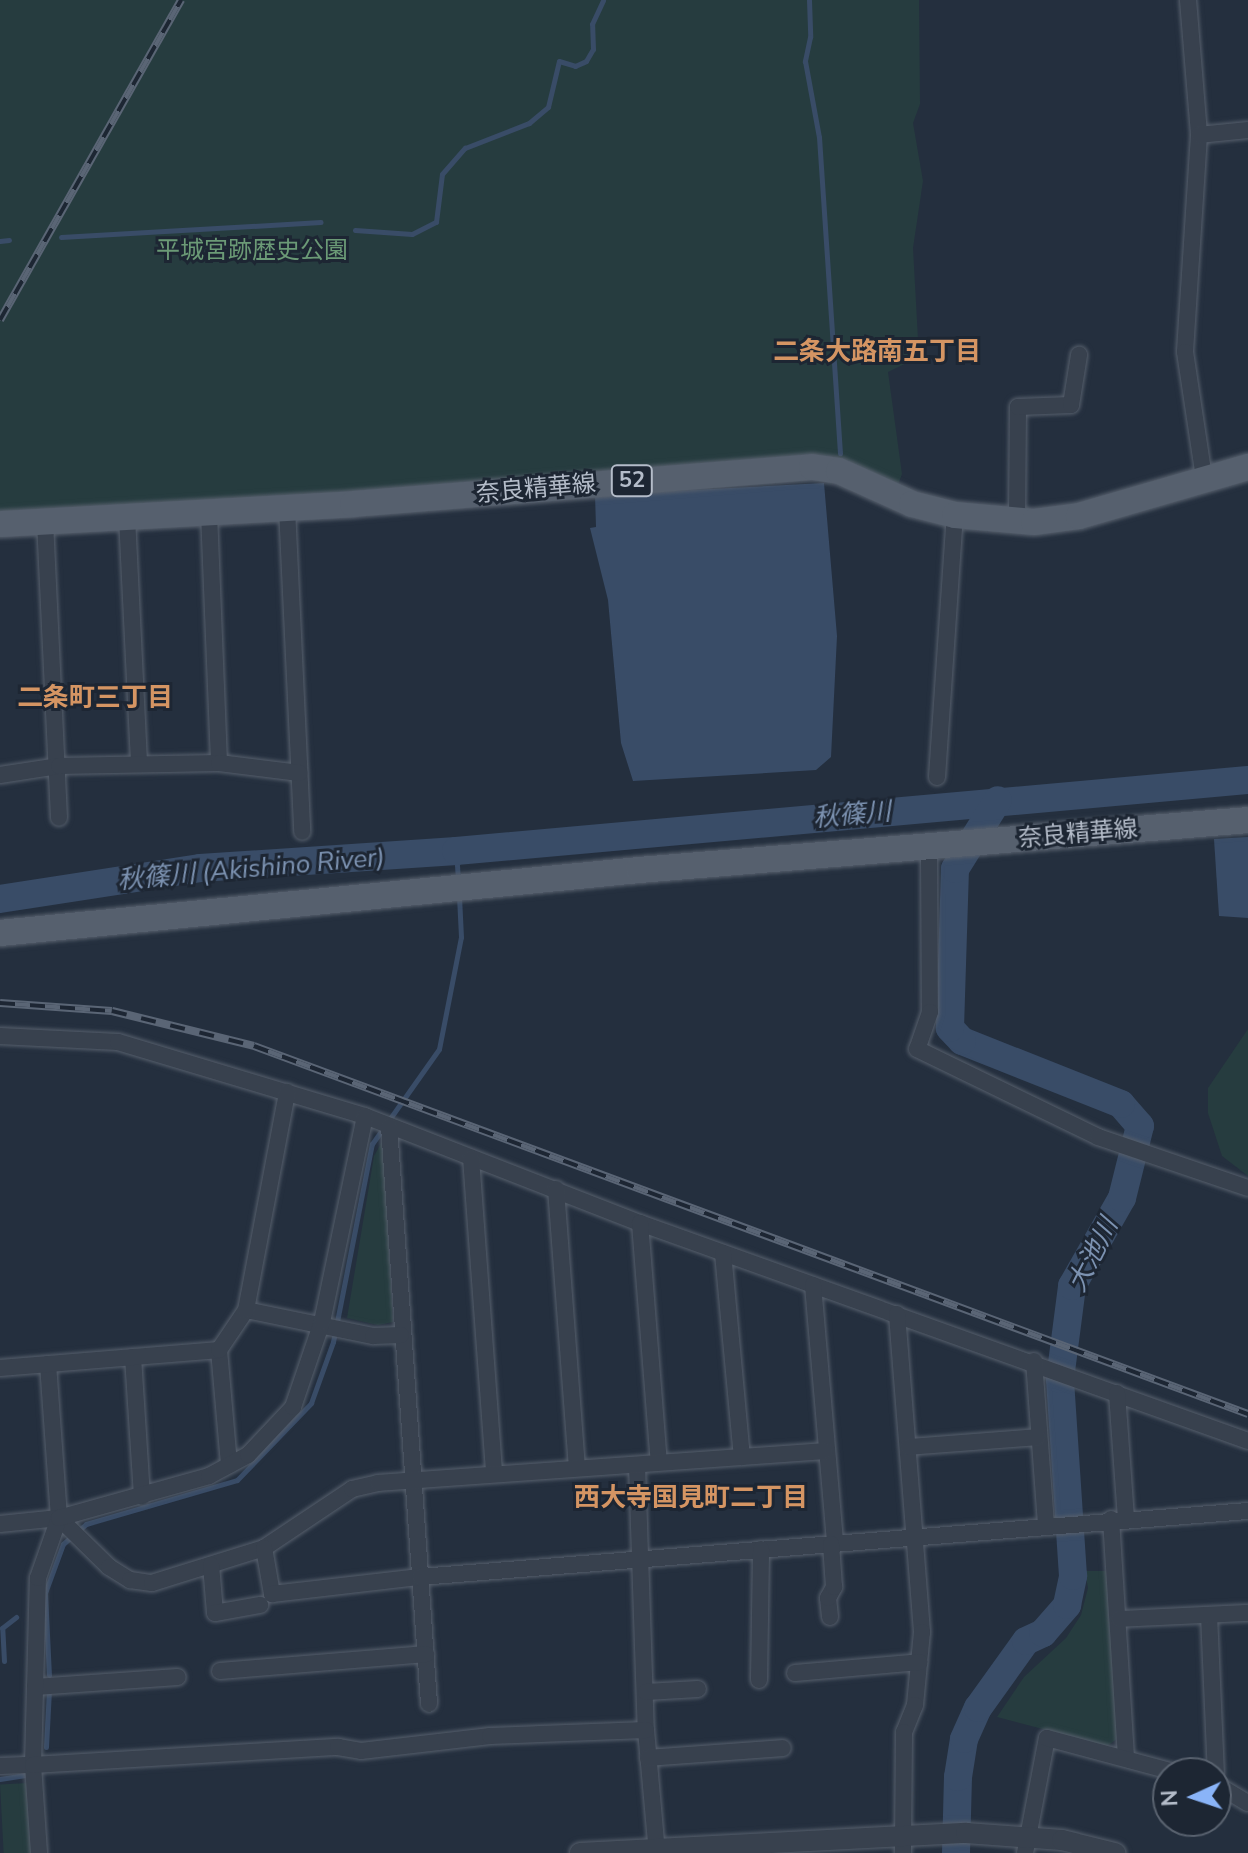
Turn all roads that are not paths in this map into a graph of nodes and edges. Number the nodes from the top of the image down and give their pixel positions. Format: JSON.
{"nodes":[{"id":1,"x":1188,"y":0,"type":"edge"},
{"id":2,"x":1248,"y":130,"type":"edge"},
{"id":3,"x":1199,"y":135,"type":"junction"},
{"id":4,"x":1079,"y":355,"type":"dead end"},
{"id":5,"x":1248,"y":467,"type":"edge"},
{"id":6,"x":1204,"y":477,"type":"junction"},
{"id":7,"x":287,"y":508,"type":"junction"},
{"id":8,"x":209,"y":513,"type":"junction"},
{"id":9,"x":955,"y":515,"type":"junction"},
{"id":10,"x":127,"y":517,"type":"junction"},
{"id":11,"x":45,"y":521,"type":"junction"},
{"id":12,"x":1017,"y":521,"type":"junction"},
{"id":13,"x":0,"y":524,"type":"edge"},
{"id":14,"x":219,"y":763,"type":"junction"},
{"id":15,"x":139,"y":764,"type":"junction"},
{"id":16,"x":59,"y":766,"type":"junction"},
{"id":17,"x":299,"y":773,"type":"junction"},
{"id":18,"x":0,"y":775,"type":"edge"},
{"id":19,"x":937,"y":777,"type":"dead end"},
{"id":20,"x":59,"y":818,"type":"dead end"},
{"id":21,"x":1248,"y":820,"type":"edge"},
{"id":22,"x":302,"y":832,"type":"dead end"},
{"id":23,"x":935,"y":846,"type":"junction"},
{"id":24,"x":0,"y":933,"type":"edge"},
{"id":25,"x":0,"y":1036,"type":"edge"},
{"id":26,"x":287,"y":1092,"type":"junction"},
{"id":27,"x":365,"y":1116,"type":"junction"},
{"id":28,"x":389,"y":1126,"type":"junction"},
{"id":29,"x":471,"y":1158,"type":"junction"},
{"id":30,"x":1248,"y":1188,"type":"edge"},
{"id":31,"x":556,"y":1189,"type":"junction"},
{"id":32,"x":640,"y":1223,"type":"junction"},
{"id":33,"x":723,"y":1253,"type":"junction"},
{"id":34,"x":813,"y":1285,"type":"junction"},
{"id":35,"x":246,"y":1310,"type":"junction"},
{"id":36,"x":897,"y":1314,"type":"junction"},
{"id":37,"x":322,"y":1322,"type":"junction"},
{"id":38,"x":401,"y":1335,"type":"junction"},
{"id":39,"x":219,"y":1350,"type":"junction"},
{"id":40,"x":133,"y":1357,"type":"junction"},
{"id":41,"x":48,"y":1364,"type":"junction"},
{"id":42,"x":1042,"y":1364,"type":"junction"},
{"id":43,"x":0,"y":1368,"type":"edge"},
{"id":44,"x":1117,"y":1393,"type":"junction"},
{"id":45,"x":1038,"y":1437,"type":"junction"},
{"id":46,"x":1248,"y":1441,"type":"edge"},
{"id":47,"x":908,"y":1447,"type":"junction"},
{"id":48,"x":825,"y":1451,"type":"junction"},
{"id":49,"x":742,"y":1457,"type":"junction"},
{"id":50,"x":659,"y":1462,"type":"junction"},
{"id":51,"x":229,"y":1465,"type":"junction"},
{"id":52,"x":637,"y":1465,"type":"junction"},
{"id":53,"x":577,"y":1468,"type":"junction"},
{"id":54,"x":494,"y":1473,"type":"junction"},
{"id":55,"x":413,"y":1481,"type":"junction"},
{"id":56,"x":142,"y":1497,"type":"junction"},
{"id":57,"x":1248,"y":1511,"type":"edge"},
{"id":58,"x":59,"y":1518,"type":"junction"},
{"id":59,"x":1119,"y":1519,"type":"junction"},
{"id":60,"x":0,"y":1524,"type":"edge"},
{"id":61,"x":1049,"y":1525,"type":"junction"},
{"id":62,"x":915,"y":1536,"type":"junction"},
{"id":63,"x":833,"y":1544,"type":"junction"},
{"id":64,"x":264,"y":1548,"type":"junction"},
{"id":65,"x":761,"y":1549,"type":"junction"},
{"id":66,"x":644,"y":1559,"type":"junction"},
{"id":67,"x":211,"y":1565,"type":"junction"},
{"id":68,"x":420,"y":1577,"type":"junction"},
{"id":69,"x":260,"y":1605,"type":"dead end"},
{"id":70,"x":1248,"y":1613,"type":"edge"},
{"id":71,"x":1209,"y":1615,"type":"junction"},
{"id":72,"x":830,"y":1617,"type":"dead end"},
{"id":73,"x":1119,"y":1619,"type":"junction"},
{"id":74,"x":426,"y":1654,"type":"junction"},
{"id":75,"x":920,"y":1662,"type":"junction"},
{"id":76,"x":220,"y":1671,"type":"dead end"},
{"id":77,"x":795,"y":1673,"type":"dead end"},
{"id":78,"x":178,"y":1677,"type":"dead end"},
{"id":79,"x":759,"y":1680,"type":"dead end"},
{"id":80,"x":35,"y":1687,"type":"junction"},
{"id":81,"x":698,"y":1689,"type":"dead end"},
{"id":82,"x":646,"y":1692,"type":"junction"},
{"id":83,"x":429,"y":1704,"type":"dead end"},
{"id":84,"x":646,"y":1730,"type":"junction"},
{"id":85,"x":783,"y":1748,"type":"dead end"},
{"id":86,"x":1215,"y":1757,"type":"edge"},
{"id":87,"x":648,"y":1758,"type":"junction"},
{"id":88,"x":1126,"y":1758,"type":"junction"},
{"id":89,"x":33,"y":1765,"type":"junction"},
{"id":90,"x":0,"y":1766,"type":"edge"},
{"id":91,"x":1152,"y":1766,"type":"edge"},
{"id":92,"x":1025,"y":1844,"type":"edge"},
{"id":93,"x":903,"y":1845,"type":"edge"},
{"id":94,"x":657,"y":1852,"type":"edge"},
{"id":95,"x":39,"y":1853,"type":"edge"},
{"id":96,"x":580,"y":1853,"type":"edge"},
{"id":97,"x":1115,"y":1853,"type":"edge"}],
"edges":[{"from":1,"to":3,"type":"street"},
{"from":2,"to":3,"type":"street"},
{"from":3,"to":6,"type":"street"},
{"from":4,"to":12,"type":"street"},
{"from":5,"to":6,"type":"main road","name":"奈良精華線","number":"52"},
{"from":6,"to":12,"type":"main road","name":"奈良精華線","number":"52"},
{"from":7,"to":8,"type":"main road","name":"奈良精華線","number":"52"},
{"from":7,"to":9,"type":"main road","name":"奈良精華線","number":"52"},
{"from":7,"to":17,"type":"street"},
{"from":8,"to":10,"type":"main road","name":"奈良精華線","number":"52"},
{"from":8,"to":14,"type":"street"},
{"from":9,"to":12,"type":"main road","name":"奈良精華線","number":"52"},
{"from":9,"to":19,"type":"street"},
{"from":10,"to":11,"type":"main road","name":"奈良精華線","number":"52"},
{"from":10,"to":15,"type":"street"},
{"from":11,"to":13,"type":"main road","name":"奈良精華線","number":"52"},
{"from":11,"to":16,"type":"street"},
{"from":14,"to":15,"type":"street"},
{"from":14,"to":17,"type":"street"},
{"from":15,"to":16,"type":"street"},
{"from":16,"to":18,"type":"street"},
{"from":16,"to":20,"type":"street"},
{"from":17,"to":22,"type":"street"},
{"from":21,"to":23,"type":"main road","name":"奈良精華線"},
{"from":23,"to":24,"type":"main road","name":"奈良精華線"},
{"from":23,"to":30,"type":"street"},
{"from":25,"to":26,"type":"street"},
{"from":26,"to":27,"type":"street"},
{"from":26,"to":35,"type":"street"},
{"from":27,"to":28,"type":"street"},
{"from":27,"to":37,"type":"street"},
{"from":28,"to":29,"type":"street"},
{"from":28,"to":38,"type":"street"},
{"from":29,"to":31,"type":"street"},
{"from":29,"to":54,"type":"street"},
{"from":31,"to":32,"type":"street"},
{"from":31,"to":53,"type":"street"},
{"from":32,"to":33,"type":"street"},
{"from":32,"to":50,"type":"street"},
{"from":33,"to":34,"type":"street"},
{"from":33,"to":49,"type":"street"},
{"from":34,"to":36,"type":"street"},
{"from":34,"to":48,"type":"street"},
{"from":35,"to":37,"type":"street"},
{"from":35,"to":39,"type":"street"},
{"from":36,"to":42,"type":"street"},
{"from":36,"to":47,"type":"street"},
{"from":37,"to":38,"type":"street"},
{"from":37,"to":51,"type":"street"},
{"from":38,"to":55,"type":"street"},
{"from":39,"to":40,"type":"street"},
{"from":39,"to":51,"type":"street"},
{"from":40,"to":41,"type":"street"},
{"from":40,"to":56,"type":"street"},
{"from":41,"to":43,"type":"street"},
{"from":41,"to":58,"type":"street"},
{"from":42,"to":44,"type":"street"},
{"from":42,"to":45,"type":"street"},
{"from":44,"to":46,"type":"street"},
{"from":44,"to":59,"type":"street"},
{"from":45,"to":47,"type":"street"},
{"from":45,"to":61,"type":"street"},
{"from":47,"to":62,"type":"street"},
{"from":48,"to":49,"type":"street"},
{"from":48,"to":63,"type":"street"},
{"from":49,"to":50,"type":"street"},
{"from":50,"to":52,"type":"street"},
{"from":51,"to":56,"type":"street"},
{"from":52,"to":53,"type":"street"},
{"from":52,"to":66,"type":"street"},
{"from":53,"to":54,"type":"street"},
{"from":54,"to":55,"type":"street"},
{"from":55,"to":64,"type":"street"},
{"from":55,"to":68,"type":"street"},
{"from":56,"to":58,"type":"street"},
{"from":57,"to":59,"type":"street"},
{"from":58,"to":60,"type":"street"},
{"from":58,"to":67,"type":"street"},
{"from":58,"to":80,"type":"street"},
{"from":59,"to":61,"type":"street"},
{"from":59,"to":73,"type":"street"},
{"from":61,"to":62,"type":"street"},
{"from":62,"to":63,"type":"street"},
{"from":62,"to":75,"type":"street"},
{"from":63,"to":65,"type":"street"},
{"from":63,"to":72,"type":"street"},
{"from":64,"to":67,"type":"street"},
{"from":64,"to":68,"type":"street"},
{"from":65,"to":66,"type":"street"},
{"from":65,"to":79,"type":"street"},
{"from":66,"to":68,"type":"street"},
{"from":66,"to":82,"type":"street"},
{"from":67,"to":69,"type":"street"},
{"from":68,"to":74,"type":"street"},
{"from":70,"to":71,"type":"street"},
{"from":71,"to":73,"type":"street"},
{"from":71,"to":86,"type":"street"},
{"from":73,"to":88,"type":"street"},
{"from":74,"to":76,"type":"street"},
{"from":74,"to":83,"type":"street"},
{"from":75,"to":77,"type":"street"},
{"from":75,"to":93,"type":"street"},
{"from":78,"to":80,"type":"street"},
{"from":80,"to":89,"type":"street"},
{"from":81,"to":82,"type":"street"},
{"from":82,"to":84,"type":"street"},
{"from":84,"to":87,"type":"street"},
{"from":84,"to":89,"type":"street"},
{"from":85,"to":87,"type":"street"},
{"from":87,"to":94,"type":"street"},
{"from":88,"to":91,"type":"street"},
{"from":88,"to":92,"type":"street"},
{"from":89,"to":90,"type":"street"},
{"from":89,"to":95,"type":"street"},
{"from":92,"to":93,"type":"street"},
{"from":92,"to":97,"type":"street"},
{"from":93,"to":94,"type":"street"},
{"from":94,"to":96,"type":"street"}]}
